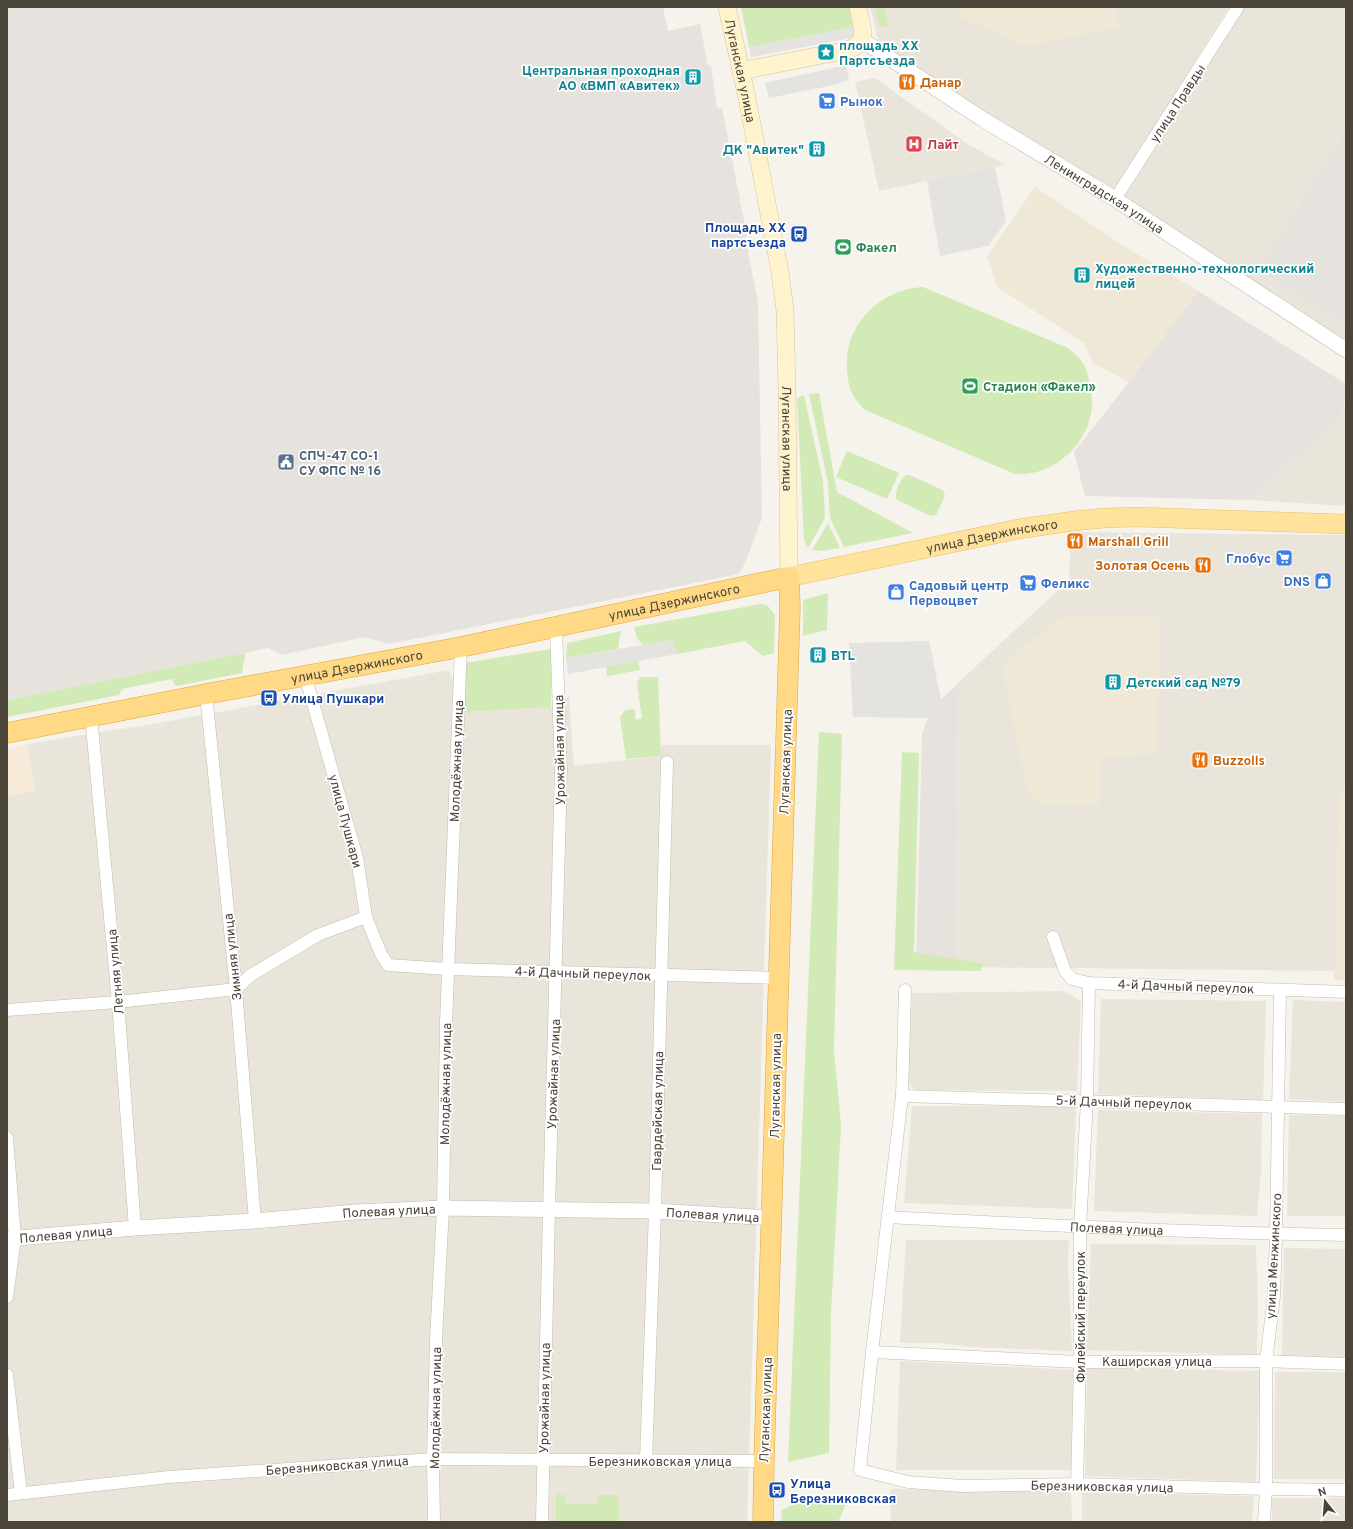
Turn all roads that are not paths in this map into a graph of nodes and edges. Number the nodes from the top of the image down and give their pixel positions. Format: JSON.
{"nodes":[{"id":1,"x":727,"y":7,"type":"edge"},
{"id":2,"x":858,"y":7,"type":"edge"},
{"id":3,"x":1238,"y":7,"type":"edge"},
{"id":4,"x":862,"y":40,"type":"junction"},
{"id":5,"x":741,"y":71,"type":"junction"},
{"id":6,"x":1115,"y":199,"type":"junction"},
{"id":7,"x":1346,"y":350,"type":"edge"},
{"id":8,"x":1346,"y":524,"type":"edge"},
{"id":9,"x":789,"y":577,"type":"junction"},
{"id":10,"x":556,"y":627,"type":"junction"},
{"id":11,"x":461,"y":647,"type":"junction"},
{"id":12,"x":305,"y":675,"type":"junction"},
{"id":13,"x":206,"y":694,"type":"junction"},
{"id":14,"x":91,"y":716,"type":"junction"},
{"id":15,"x":7,"y":733,"type":"edge"},
{"id":16,"x":667,"y":762,"type":"dead end"},
{"id":17,"x":366,"y":917,"type":"junction"},
{"id":18,"x":1053,"y":937,"type":"dead end"},
{"id":19,"x":388,"y":965,"type":"joint"},
{"id":20,"x":448,"y":969,"type":"junction"},
{"id":21,"x":556,"y":972,"type":"junction"},
{"id":22,"x":660,"y":975,"type":"junction"},
{"id":23,"x":778,"y":978,"type":"junction"},
{"id":24,"x":1089,"y":983,"type":"junction"},
{"id":25,"x":236,"y":989,"type":"junction"},
{"id":26,"x":905,"y":990,"type":"dead end"},
{"id":27,"x":1280,"y":990,"type":"junction"},
{"id":28,"x":1346,"y":992,"type":"edge"},
{"id":29,"x":118,"y":1002,"type":"junction"},
{"id":30,"x":7,"y":1010,"type":"edge"},
{"id":31,"x":902,"y":1096,"type":"junction"},
{"id":32,"x":1087,"y":1101,"type":"junction"},
{"id":33,"x":1277,"y":1108,"type":"junction"},
{"id":34,"x":1346,"y":1109,"type":"edge"},
{"id":35,"x":7,"y":1138,"type":"edge"},
{"id":36,"x":444,"y":1208,"type":"junction"},
{"id":37,"x":549,"y":1210,"type":"junction"},
{"id":38,"x":655,"y":1211,"type":"junction"},
{"id":39,"x":888,"y":1217,"type":"junction"},
{"id":40,"x":772,"y":1218,"type":"junction"},
{"id":41,"x":255,"y":1221,"type":"junction"},
{"id":42,"x":1080,"y":1227,"type":"junction"},
{"id":43,"x":135,"y":1228,"type":"junction"},
{"id":44,"x":1276,"y":1234,"type":"junction"},
{"id":45,"x":1346,"y":1235,"type":"edge"},
{"id":46,"x":11,"y":1239,"type":"edge"},
{"id":47,"x":7,"y":1297,"type":"edge"},
{"id":48,"x":872,"y":1352,"type":"junction"},
{"id":49,"x":1266,"y":1361,"type":"junction"},
{"id":50,"x":1080,"y":1362,"type":"junction"},
{"id":51,"x":1346,"y":1364,"type":"edge"},
{"id":52,"x":7,"y":1375,"type":"edge"},
{"id":53,"x":433,"y":1458,"type":"junction"},
{"id":54,"x":543,"y":1460,"type":"junction"},
{"id":55,"x":646,"y":1460,"type":"junction"},
{"id":56,"x":764,"y":1461,"type":"junction"},
{"id":57,"x":1077,"y":1484,"type":"junction"},
{"id":58,"x":1266,"y":1489,"type":"junction"},
{"id":59,"x":1346,"y":1490,"type":"edge"},
{"id":60,"x":21,"y":1493,"type":"junction"},
{"id":61,"x":7,"y":1494,"type":"edge"},
{"id":62,"x":434,"y":1522,"type":"edge"},
{"id":63,"x":542,"y":1522,"type":"edge"},
{"id":64,"x":763,"y":1522,"type":"edge"},
{"id":65,"x":1264,"y":1522,"type":"edge"}],
"edges":[{"from":1,"to":5,"type":"main road","name":"Луганская улица"},
{"from":2,"to":4,"type":"main road"},
{"from":3,"to":6,"type":"street","name":"улица Правды"},
{"from":4,"to":5,"type":"main road"},
{"from":4,"to":6,"type":"street","name":"Ленинградская улица"},
{"from":5,"to":9,"type":"main road","name":"Луганская улица"},
{"from":6,"to":7,"type":"street","name":"Ленинградская улица"},
{"from":8,"to":9,"type":"main road","name":"улица Дзержинского"},
{"from":9,"to":10,"type":"highway","name":"улица Дзержинского"},
{"from":9,"to":23,"type":"highway","name":"Луганская улица"},
{"from":10,"to":11,"type":"highway","name":"улица Дзержинского"},
{"from":10,"to":21,"type":"street","name":"Урожайная улица"},
{"from":11,"to":12,"type":"highway","name":"улица Дзержинского"},
{"from":11,"to":20,"type":"street","name":"Молодёжная улица"},
{"from":12,"to":13,"type":"highway","name":"улица Дзержинского"},
{"from":12,"to":17,"type":"street","name":"улица Пушкари"},
{"from":13,"to":14,"type":"highway","name":"улица Дзержинского"},
{"from":13,"to":25,"type":"street","name":"Зимняя улица"},
{"from":14,"to":15,"type":"highway","name":"улица Дзержинского"},
{"from":14,"to":29,"type":"street","name":"Летняя улица"},
{"from":16,"to":22,"type":"street","name":"Гвардейская улица"},
{"from":17,"to":19,"type":"street","name":"улица Пушкари"},
{"from":17,"to":25,"type":"street"},
{"from":18,"to":24,"type":"street","name":"4-й Дачный переулок"},
{"from":19,"to":20,"type":"street","name":"4-й Дачный переулок"},
{"from":20,"to":21,"type":"street","name":"4-й Дачный переулок"},
{"from":20,"to":36,"type":"street","name":"Молодёжная улица"},
{"from":21,"to":22,"type":"street","name":"4-й Дачный переулок"},
{"from":21,"to":37,"type":"street","name":"Урожайная улица"},
{"from":22,"to":23,"type":"street","name":"4-й Дачный переулок"},
{"from":22,"to":38,"type":"street","name":"Гвардейская улица"},
{"from":23,"to":40,"type":"highway","name":"Луганская улица"},
{"from":24,"to":27,"type":"street","name":"4-й Дачный переулок"},
{"from":24,"to":32,"type":"street","name":"Филейский переулок"},
{"from":25,"to":29,"type":"street"},
{"from":25,"to":41,"type":"street","name":"Зимняя улица"},
{"from":26,"to":31,"type":"street"},
{"from":27,"to":28,"type":"street","name":"4-й Дачный переулок"},
{"from":27,"to":33,"type":"street","name":"улица Менжинского"},
{"from":29,"to":30,"type":"street"},
{"from":29,"to":43,"type":"street","name":"Летняя улица"},
{"from":31,"to":32,"type":"street","name":"5-й Дачный переулок"},
{"from":31,"to":39,"type":"street"},
{"from":32,"to":33,"type":"street","name":"5-й Дачный переулок"},
{"from":32,"to":42,"type":"street","name":"Филейский переулок"},
{"from":33,"to":34,"type":"street","name":"5-й Дачный переулок"},
{"from":33,"to":44,"type":"street","name":"улица Менжинского"},
{"from":35,"to":46,"type":"street"},
{"from":36,"to":37,"type":"street","name":"Полевая улица"},
{"from":36,"to":41,"type":"street","name":"Полевая улица"},
{"from":36,"to":53,"type":"street","name":"Молодёжная улица"},
{"from":37,"to":38,"type":"street","name":"Полевая улица"},
{"from":37,"to":54,"type":"street","name":"Урожайная улица"},
{"from":38,"to":40,"type":"street","name":"Полевая улица"},
{"from":38,"to":55,"type":"street","name":"Гвардейская улица"},
{"from":39,"to":42,"type":"street","name":"Полевая улица"},
{"from":39,"to":48,"type":"street"},
{"from":40,"to":56,"type":"highway","name":"Луганская улица"},
{"from":41,"to":43,"type":"street","name":"Полевая улица"},
{"from":42,"to":44,"type":"street","name":"Полевая улица"},
{"from":42,"to":50,"type":"street","name":"Филейский переулок"},
{"from":43,"to":46,"type":"street","name":"Полевая улица"},
{"from":44,"to":45,"type":"street","name":"Полевая улица"},
{"from":44,"to":49,"type":"street","name":"улица Менжинского"},
{"from":46,"to":47,"type":"street"},
{"from":48,"to":50,"type":"street","name":"Каширская улица"},
{"from":48,"to":57,"type":"street","name":"Березниковская улица"},
{"from":49,"to":50,"type":"street","name":"Каширская улица"},
{"from":49,"to":51,"type":"street","name":"Каширская улица"},
{"from":49,"to":58,"type":"street","name":"улица Менжинского"},
{"from":50,"to":57,"type":"street","name":"Филейский переулок"},
{"from":52,"to":60,"type":"street"},
{"from":53,"to":54,"type":"street","name":"Березниковская улица"},
{"from":53,"to":60,"type":"street","name":"Березниковская улица"},
{"from":53,"to":62,"type":"street","name":"Молодёжная улица"},
{"from":54,"to":55,"type":"street","name":"Березниковская улица"},
{"from":54,"to":63,"type":"street","name":"Урожайная улица"},
{"from":55,"to":56,"type":"street","name":"Березниковская улица"},
{"from":56,"to":64,"type":"highway","name":"Луганская улица"},
{"from":57,"to":58,"type":"street","name":"Березниковская улица"},
{"from":58,"to":59,"type":"street","name":"Березниковская улица"},
{"from":58,"to":65,"type":"street","name":"улица Менжинского"},
{"from":60,"to":61,"type":"street","name":"Березниковская улица"}]}
